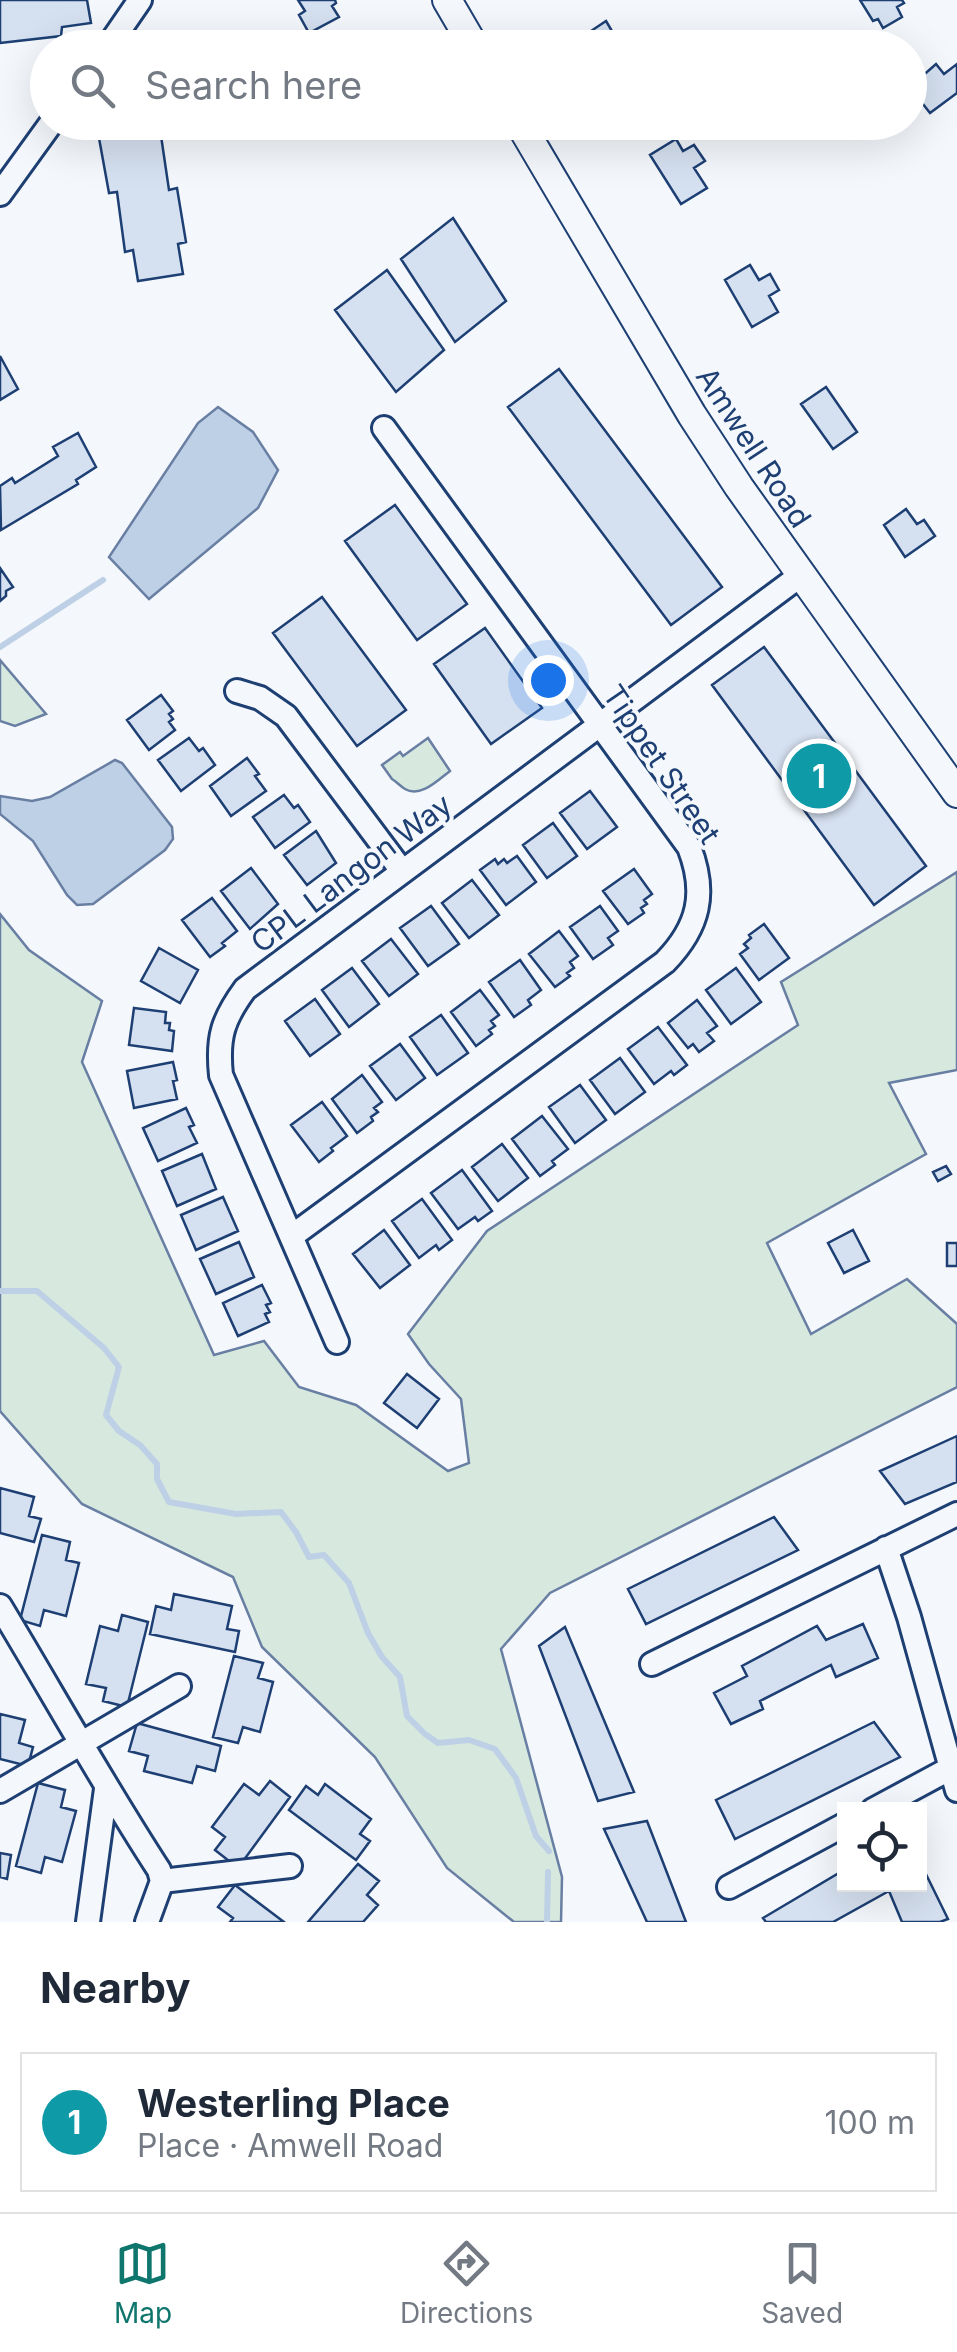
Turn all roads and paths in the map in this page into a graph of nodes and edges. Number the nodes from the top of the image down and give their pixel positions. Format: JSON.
{"nodes":[{"id":1,"x":140,"y":0,"type":"edge"},
{"id":2,"x":448,"y":0,"type":"edge"},
{"id":3,"x":119,"y":30,"type":"edge"},
{"id":4,"x":465,"y":30,"type":"edge"},
{"id":5,"x":39,"y":140,"type":"edge"},
{"id":6,"x":530,"y":140,"type":"edge"},
{"id":7,"x":0,"y":194,"type":"edge"},
{"id":8,"x":384,"y":428,"type":"dead end"},
{"id":9,"x":801,"y":575,"type":"junction"},
{"id":10,"x":237,"y":691,"type":"dead end"},
{"id":11,"x":600,"y":725,"type":"junction"},
{"id":12,"x":957,"y":792,"type":"edge"},
{"id":13,"x":402,"y":871,"type":"junction"},
{"id":14,"x":292,"y":1236,"type":"junction"},
{"id":15,"x":337,"y":1342,"type":"dead end"},
{"id":16,"x":957,"y":1514,"type":"edge"},
{"id":17,"x":886,"y":1548,"type":"junction"},
{"id":18,"x":0,"y":1606,"type":"edge"},
{"id":19,"x":652,"y":1664,"type":"dead end"},
{"id":20,"x":178,"y":1686,"type":"dead end"},
{"id":21,"x":81,"y":1742,"type":"junction"},
{"id":22,"x":954,"y":1779,"type":"edge"},
{"id":23,"x":106,"y":1789,"type":"junction"},
{"id":24,"x":0,"y":1791,"type":"edge"},
{"id":25,"x":894,"y":1802,"type":"edge"},
{"id":26,"x":837,"y":1829,"type":"edge"},
{"id":27,"x":290,"y":1866,"type":"dead end"},
{"id":28,"x":162,"y":1882,"type":"junction"},
{"id":29,"x":729,"y":1887,"type":"dead end"},
{"id":30,"x":88,"y":1922,"type":"edge"},
{"id":31,"x":147,"y":1922,"type":"edge"}],
"edges":[{"from":1,"to":3,"type":"street"},
{"from":2,"to":4,"type":"main road"},
{"from":5,"to":7,"type":"street"},
{"from":6,"to":9,"type":"main road","name":"Amwell Road"},
{"from":8,"to":11,"type":"street","name":"Tippet Street"},
{"from":9,"to":11,"type":"street","name":"CPL Langon Way"},
{"from":9,"to":12,"type":"main road","name":"Amwell Road"},
{"from":10,"to":13,"type":"street"},
{"from":11,"to":13,"type":"street","name":"CPL Langon Way"},
{"from":11,"to":14,"type":"street","name":"Tippet Street"},
{"from":13,"to":14,"type":"street","name":"CPL Langon Way"},
{"from":14,"to":15,"type":"street","name":"CPL Langon Way"},
{"from":16,"to":17,"type":"street"},
{"from":17,"to":19,"type":"street"},
{"from":17,"to":22,"type":"street"},
{"from":18,"to":21,"type":"street"},
{"from":20,"to":21,"type":"street"},
{"from":21,"to":23,"type":"street"},
{"from":21,"to":24,"type":"street"},
{"from":22,"to":25,"type":"street"},
{"from":23,"to":28,"type":"street"},
{"from":23,"to":30,"type":"street"},
{"from":26,"to":29,"type":"street"},
{"from":27,"to":28,"type":"street"},
{"from":28,"to":31,"type":"street"}]}
